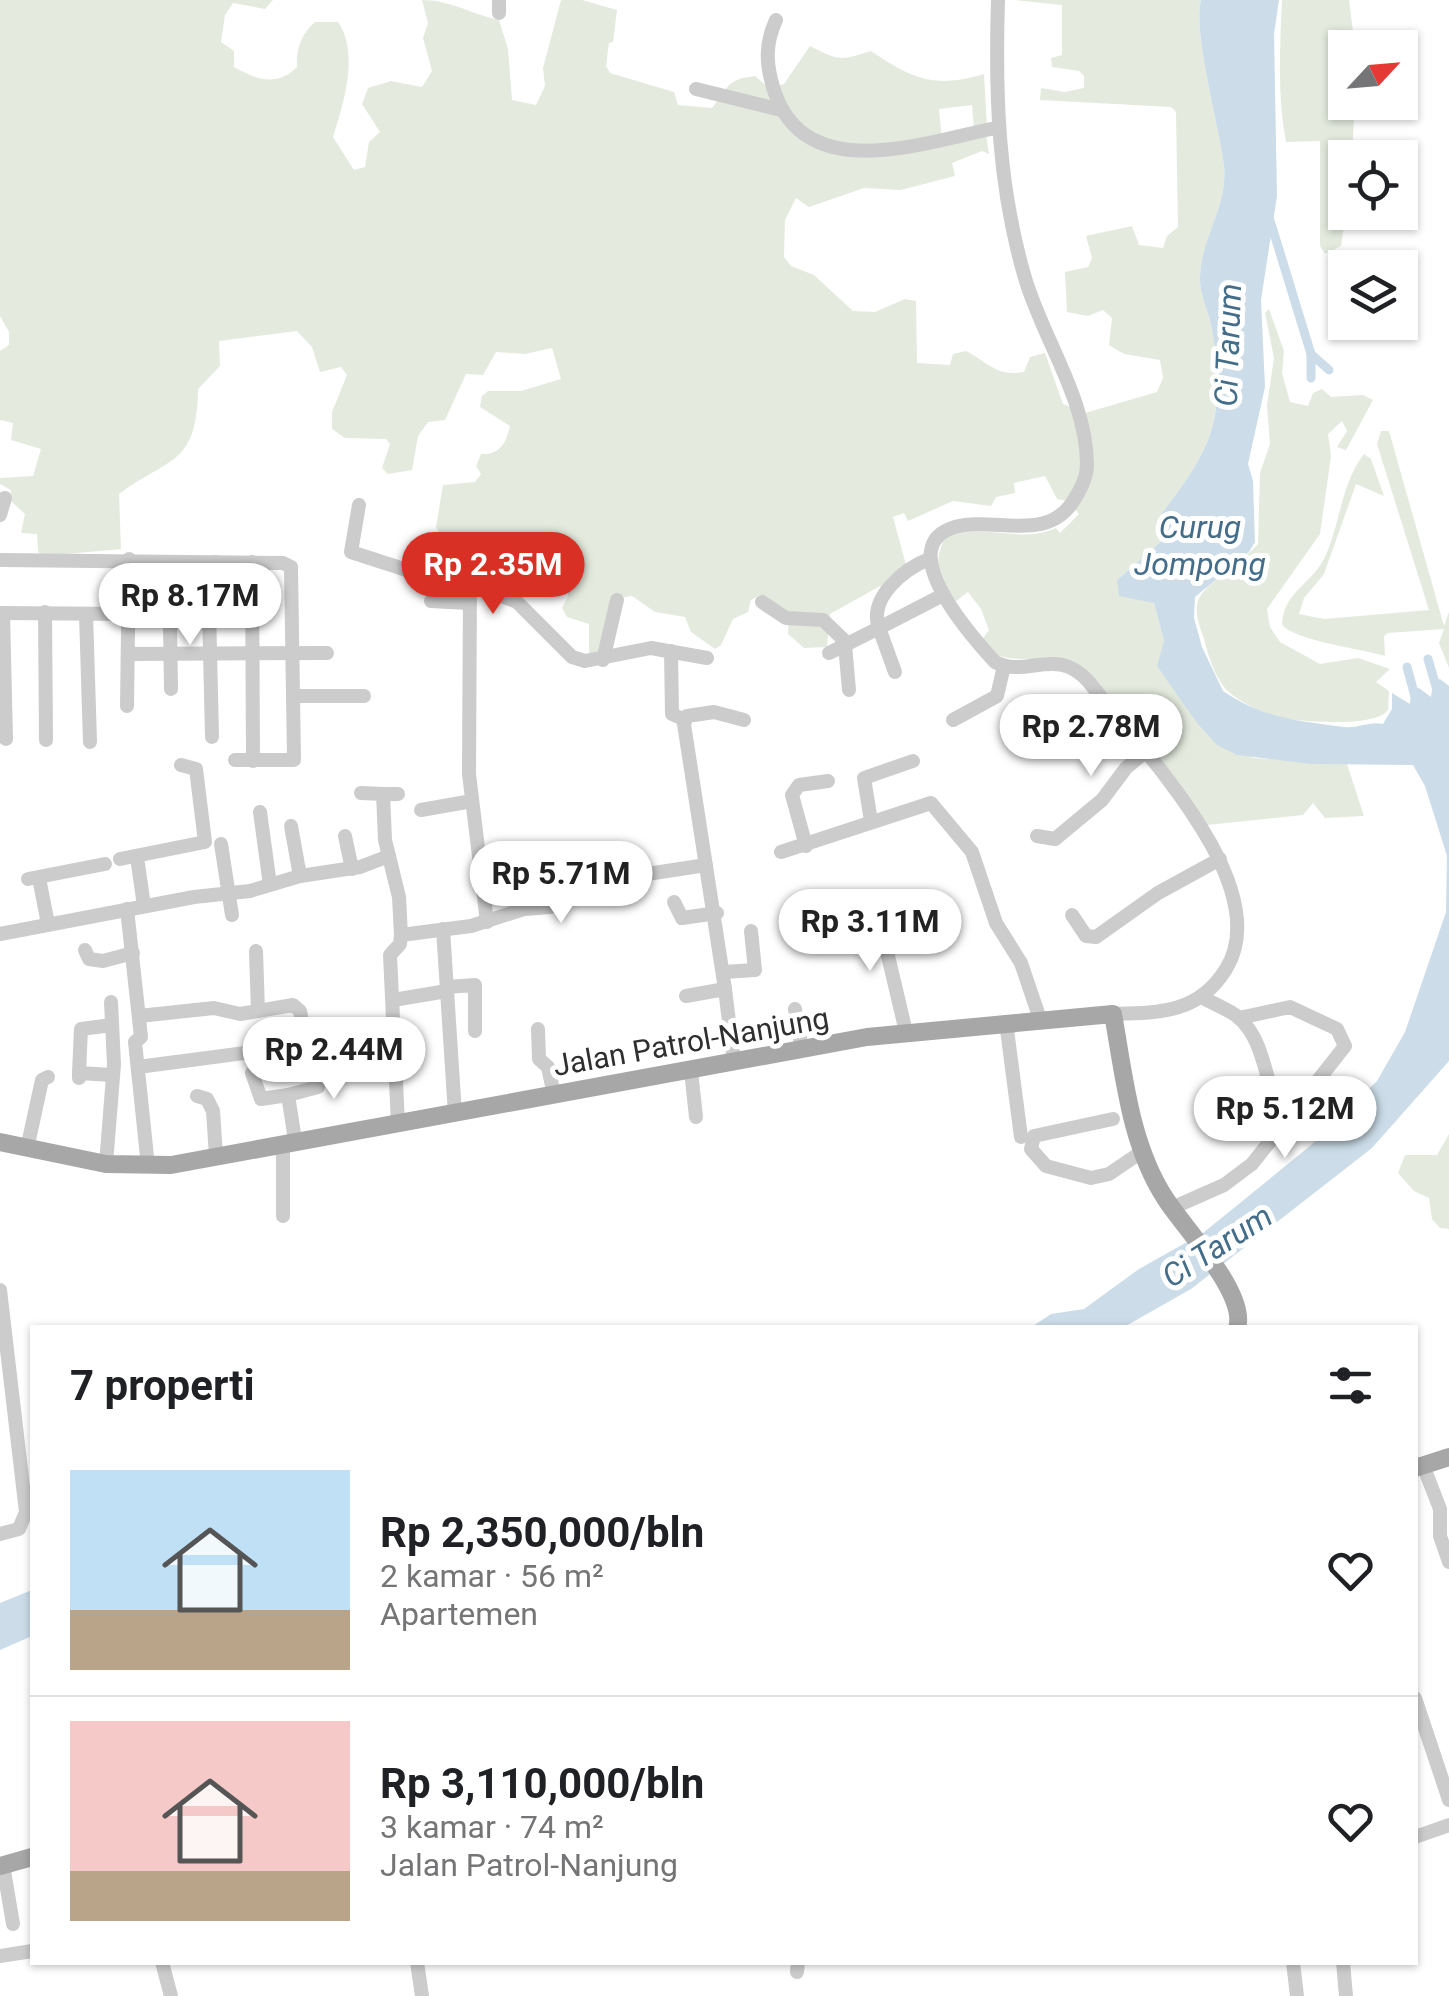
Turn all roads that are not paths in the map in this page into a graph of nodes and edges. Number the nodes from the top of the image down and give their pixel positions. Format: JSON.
{"nodes":[{"id":1,"x":998,"y":0,"type":"edge"},
{"id":2,"x":776,"y":20,"type":"dead end"},
{"id":3,"x":696,"y":89,"type":"dead end"},
{"id":4,"x":781,"y":110,"type":"junction"},
{"id":5,"x":996,"y":128,"type":"junction"},
{"id":6,"x":5,"y":498,"type":"dead end"},
{"id":7,"x":359,"y":505,"type":"dead end"},
{"id":8,"x":0,"y":514,"type":"edge"},
{"id":9,"x":129,"y":559,"type":"junction"},
{"id":10,"x":928,"y":559,"type":"junction"},
{"id":11,"x":0,"y":560,"type":"edge"},
{"id":12,"x":169,"y":562,"type":"junction"},
{"id":13,"x":215,"y":562,"type":"junction"},
{"id":14,"x":252,"y":562,"type":"junction"},
{"id":15,"x":470,"y":586,"type":"junction"},
{"id":16,"x":943,"y":594,"type":"junction"},
{"id":17,"x":618,"y":600,"type":"dead end"},
{"id":18,"x":431,"y":601,"type":"dead end"},
{"id":19,"x":762,"y":602,"type":"dead end"},
{"id":20,"x":468,"y":603,"type":"junction"},
{"id":21,"x":45,"y":612,"type":"junction"},
{"id":22,"x":1,"y":613,"type":"edge"},
{"id":23,"x":86,"y":614,"type":"junction"},
{"id":24,"x":129,"y":614,"type":"junction"},
{"id":25,"x":880,"y":628,"type":"junction"},
{"id":26,"x":847,"y":644,"type":"junction"},
{"id":27,"x":672,"y":651,"type":"junction"},
{"id":28,"x":212,"y":653,"type":"junction"},
{"id":29,"x":253,"y":653,"type":"junction"},
{"id":30,"x":327,"y":653,"type":"dead end"},
{"id":31,"x":829,"y":653,"type":"dead end"},
{"id":32,"x":130,"y":654,"type":"junction"},
{"id":33,"x":171,"y":654,"type":"junction"},
{"id":34,"x":293,"y":654,"type":"junction"},
{"id":35,"x":2,"y":655,"type":"edge"},
{"id":36,"x":707,"y":658,"type":"dead end"},
{"id":37,"x":603,"y":660,"type":"junction"},
{"id":38,"x":1004,"y":666,"type":"junction"},
{"id":39,"x":894,"y":672,"type":"dead end"},
{"id":40,"x":172,"y":689,"type":"dead end"},
{"id":41,"x":849,"y":690,"type":"dead end"},
{"id":42,"x":294,"y":696,"type":"junction"},
{"id":43,"x":364,"y":696,"type":"dead end"},
{"id":44,"x":127,"y":706,"type":"dead end"},
{"id":45,"x":685,"y":720,"type":"junction"},
{"id":46,"x":744,"y":720,"type":"dead end"},
{"id":47,"x":953,"y":720,"type":"dead end"},
{"id":48,"x":212,"y":737,"type":"dead end"},
{"id":49,"x":6,"y":740,"type":"dead end"},
{"id":50,"x":46,"y":740,"type":"dead end"},
{"id":51,"x":90,"y":742,"type":"dead end"},
{"id":52,"x":1145,"y":752,"type":"junction"},
{"id":53,"x":235,"y":760,"type":"dead end"},
{"id":54,"x":253,"y":761,"type":"junction"},
{"id":55,"x":913,"y":761,"type":"dead end"},
{"id":56,"x":181,"y":765,"type":"dead end"},
{"id":57,"x":828,"y":781,"type":"dead end"},
{"id":58,"x":361,"y":794,"type":"dead end"},
{"id":59,"x":472,"y":800,"type":"junction"},
{"id":60,"x":420,"y":810,"type":"dead end"},
{"id":61,"x":260,"y":812,"type":"dead end"},
{"id":62,"x":871,"y":821,"type":"junction"},
{"id":63,"x":291,"y":826,"type":"dead end"},
{"id":64,"x":345,"y":836,"type":"dead end"},
{"id":65,"x":1038,"y":836,"type":"dead end"},
{"id":66,"x":220,"y":844,"type":"dead end"},
{"id":67,"x":806,"y":846,"type":"junction"},
{"id":68,"x":781,"y":852,"type":"dead end"},
{"id":69,"x":389,"y":856,"type":"junction"},
{"id":70,"x":136,"y":858,"type":"junction"},
{"id":71,"x":1220,"y":859,"type":"junction"},
{"id":72,"x":706,"y":865,"type":"junction"},
{"id":73,"x":352,"y":869,"type":"junction"},
{"id":74,"x":300,"y":876,"type":"junction"},
{"id":75,"x":270,"y":885,"type":"junction"},
{"id":76,"x":228,"y":893,"type":"junction"},
{"id":77,"x":674,"y":902,"type":"dead end"},
{"id":78,"x":144,"y":906,"type":"junction"},
{"id":79,"x":876,"y":906,"type":"dead end"},
{"id":80,"x":127,"y":909,"type":"junction"},
{"id":81,"x":716,"y":913,"type":"junction"},
{"id":82,"x":232,"y":914,"type":"dead end"},
{"id":83,"x":1072,"y":915,"type":"dead end"},
{"id":84,"x":486,"y":922,"type":"junction"},
{"id":85,"x":48,"y":924,"type":"junction"},
{"id":86,"x":443,"y":929,"type":"junction"},
{"id":87,"x":751,"y":931,"type":"dead end"},
{"id":88,"x":0,"y":934,"type":"edge"},
{"id":89,"x":401,"y":936,"type":"junction"},
{"id":90,"x":85,"y":950,"type":"dead end"},
{"id":91,"x":256,"y":951,"type":"dead end"},
{"id":92,"x":132,"y":952,"type":"junction"},
{"id":93,"x":723,"y":972,"type":"junction"},
{"id":94,"x":447,"y":989,"type":"junction"},
{"id":95,"x":725,"y":989,"type":"junction"},
{"id":96,"x":686,"y":996,"type":"dead end"},
{"id":97,"x":1202,"y":997,"type":"junction"},
{"id":98,"x":394,"y":1000,"type":"junction"},
{"id":99,"x":111,"y":1002,"type":"dead end"},
{"id":100,"x":795,"y":1009,"type":"dead end"},
{"id":101,"x":258,"y":1011,"type":"junction"},
{"id":102,"x":1113,"y":1014,"type":"junction"},
{"id":103,"x":139,"y":1016,"type":"junction"},
{"id":104,"x":1040,"y":1018,"type":"junction"},
{"id":105,"x":1239,"y":1018,"type":"junction"},
{"id":106,"x":1006,"y":1022,"type":"junction"},
{"id":107,"x":112,"y":1025,"type":"junction"},
{"id":108,"x":538,"y":1030,"type":"dead end"},
{"id":109,"x":474,"y":1032,"type":"dead end"},
{"id":110,"x":906,"y":1032,"type":"junction"},
{"id":111,"x":802,"y":1050,"type":"junction"},
{"id":112,"x":734,"y":1062,"type":"junction"},
{"id":113,"x":320,"y":1063,"type":"dead end"},
{"id":114,"x":138,"y":1067,"type":"junction"},
{"id":115,"x":691,"y":1070,"type":"junction"},
{"id":116,"x":252,"y":1072,"type":"dead end"},
{"id":117,"x":112,"y":1075,"type":"junction"},
{"id":118,"x":48,"y":1077,"type":"dead end"},
{"id":119,"x":554,"y":1094,"type":"junction"},
{"id":120,"x":288,"y":1095,"type":"junction"},
{"id":121,"x":197,"y":1096,"type":"dead end"},
{"id":122,"x":455,"y":1114,"type":"junction"},
{"id":123,"x":696,"y":1117,"type":"dead end"},
{"id":124,"x":1285,"y":1118,"type":"junction"},
{"id":125,"x":1113,"y":1119,"type":"dead end"},
{"id":126,"x":398,"y":1124,"type":"junction"},
{"id":127,"x":1021,"y":1137,"type":"dead end"},
{"id":128,"x":0,"y":1142,"type":"edge"},
{"id":129,"x":289,"y":1142,"type":"junction"},
{"id":130,"x":28,"y":1149,"type":"junction"},
{"id":131,"x":1143,"y":1151,"type":"junction"},
{"id":132,"x":216,"y":1156,"type":"junction"},
{"id":133,"x":106,"y":1164,"type":"junction"},
{"id":134,"x":148,"y":1166,"type":"junction"},
{"id":135,"x":1174,"y":1210,"type":"junction"},
{"id":136,"x":283,"y":1216,"type":"dead end"},
{"id":137,"x":0,"y":1290,"type":"edge"},
{"id":138,"x":1237,"y":1325,"type":"edge"},
{"id":139,"x":6,"y":1401,"type":"edge"},
{"id":140,"x":1449,"y":1458,"type":"edge"},
{"id":141,"x":1419,"y":1467,"type":"edge"},
{"id":142,"x":0,"y":1534,"type":"edge"},
{"id":143,"x":1449,"y":1562,"type":"edge"},
{"id":144,"x":1418,"y":1707,"type":"edge"},
{"id":145,"x":1449,"y":1800,"type":"edge"},
{"id":146,"x":1449,"y":1825,"type":"edge"},
{"id":147,"x":1418,"y":1836,"type":"edge"},
{"id":148,"x":30,"y":1858,"type":"edge"},
{"id":149,"x":2,"y":1866,"type":"edge"},
{"id":150,"x":13,"y":1924,"type":"dead end"},
{"id":151,"x":30,"y":1952,"type":"edge"},
{"id":152,"x":0,"y":1956,"type":"edge"},
{"id":153,"x":163,"y":1965,"type":"edge"},
{"id":154,"x":417,"y":1965,"type":"edge"},
{"id":155,"x":1293,"y":1965,"type":"edge"},
{"id":156,"x":1342,"y":1965,"type":"edge"},
{"id":157,"x":171,"y":1996,"type":"edge"},
{"id":158,"x":422,"y":1996,"type":"edge"},
{"id":159,"x":1297,"y":1996,"type":"edge"},
{"id":160,"x":1346,"y":1996,"type":"edge"}],
"edges":[{"from":1,"to":5,"type":"street"},
{"from":2,"to":4,"type":"street"},
{"from":3,"to":4,"type":"street"},
{"from":4,"to":5,"type":"street"},
{"from":5,"to":10,"type":"street"},
{"from":6,"to":8,"type":"street"},
{"from":7,"to":15,"type":"street"},
{"from":9,"to":11,"type":"street"},
{"from":9,"to":12,"type":"street"},
{"from":9,"to":24,"type":"street"},
{"from":10,"to":16,"type":"street"},
{"from":10,"to":25,"type":"street"},
{"from":12,"to":13,"type":"street"},
{"from":12,"to":33,"type":"street"},
{"from":13,"to":14,"type":"street"},
{"from":13,"to":28,"type":"street"},
{"from":14,"to":29,"type":"street"},
{"from":14,"to":34,"type":"street"},
{"from":15,"to":20,"type":"street"},
{"from":15,"to":37,"type":"street"},
{"from":16,"to":25,"type":"street"},
{"from":16,"to":38,"type":"street"},
{"from":17,"to":37,"type":"street"},
{"from":18,"to":20,"type":"street"},
{"from":19,"to":26,"type":"street"},
{"from":20,"to":59,"type":"street"},
{"from":21,"to":22,"type":"street"},
{"from":21,"to":23,"type":"street"},
{"from":21,"to":50,"type":"street"},
{"from":22,"to":35,"type":"street"},
{"from":23,"to":24,"type":"street"},
{"from":23,"to":51,"type":"street"},
{"from":24,"to":32,"type":"street"},
{"from":25,"to":26,"type":"street"},
{"from":25,"to":39,"type":"street"},
{"from":26,"to":31,"type":"street"},
{"from":26,"to":41,"type":"street"},
{"from":27,"to":36,"type":"street"},
{"from":27,"to":37,"type":"street"},
{"from":27,"to":45,"type":"street"},
{"from":28,"to":29,"type":"street"},
{"from":28,"to":33,"type":"street"},
{"from":28,"to":48,"type":"street"},
{"from":29,"to":34,"type":"street"},
{"from":29,"to":54,"type":"street"},
{"from":30,"to":34,"type":"street"},
{"from":32,"to":33,"type":"street"},
{"from":32,"to":44,"type":"street"},
{"from":33,"to":40,"type":"street"},
{"from":34,"to":42,"type":"street"},
{"from":35,"to":49,"type":"street"},
{"from":38,"to":47,"type":"street"},
{"from":38,"to":52,"type":"street"},
{"from":42,"to":43,"type":"street"},
{"from":42,"to":54,"type":"street"},
{"from":45,"to":46,"type":"street"},
{"from":45,"to":72,"type":"street"},
{"from":52,"to":65,"type":"street"},
{"from":52,"to":71,"type":"street"},
{"from":53,"to":54,"type":"street"},
{"from":55,"to":62,"type":"street"},
{"from":56,"to":70,"type":"street"},
{"from":57,"to":67,"type":"street"},
{"from":58,"to":69,"type":"street"},
{"from":59,"to":60,"type":"street"},
{"from":59,"to":84,"type":"street"},
{"from":61,"to":75,"type":"street"},
{"from":62,"to":67,"type":"street"},
{"from":62,"to":104,"type":"street"},
{"from":63,"to":74,"type":"street"},
{"from":64,"to":73,"type":"street"},
{"from":66,"to":76,"type":"street"},
{"from":67,"to":68,"type":"street"},
{"from":69,"to":73,"type":"street"},
{"from":69,"to":89,"type":"street"},
{"from":70,"to":78,"type":"street"},
{"from":70,"to":85,"type":"street"},
{"from":71,"to":83,"type":"street"},
{"from":71,"to":97,"type":"street"},
{"from":72,"to":81,"type":"street"},
{"from":72,"to":84,"type":"street"},
{"from":73,"to":74,"type":"street"},
{"from":74,"to":75,"type":"street"},
{"from":75,"to":76,"type":"street"},
{"from":76,"to":78,"type":"street"},
{"from":76,"to":82,"type":"street"},
{"from":77,"to":81,"type":"street"},
{"from":78,"to":80,"type":"street"},
{"from":79,"to":110,"type":"street"},
{"from":80,"to":85,"type":"street"},
{"from":80,"to":92,"type":"street"},
{"from":81,"to":93,"type":"street"},
{"from":84,"to":86,"type":"street"},
{"from":85,"to":88,"type":"street"},
{"from":86,"to":89,"type":"street"},
{"from":86,"to":94,"type":"street"},
{"from":87,"to":93,"type":"street"},
{"from":89,"to":98,"type":"street"},
{"from":90,"to":92,"type":"street"},
{"from":91,"to":101,"type":"street"},
{"from":92,"to":103,"type":"street"},
{"from":93,"to":95,"type":"street"},
{"from":94,"to":98,"type":"street"},
{"from":94,"to":109,"type":"street"},
{"from":94,"to":122,"type":"street"},
{"from":95,"to":96,"type":"street"},
{"from":95,"to":112,"type":"street"},
{"from":97,"to":102,"type":"street"},
{"from":97,"to":105,"type":"street"},
{"from":98,"to":126,"type":"street"},
{"from":99,"to":107,"type":"street"},
{"from":100,"to":111,"type":"street"},
{"from":101,"to":103,"type":"street"},
{"from":101,"to":114,"type":"street"},
{"from":102,"to":104,"type":"main road","name":"Jalan Patrol-Nanjung"},
{"from":102,"to":131,"type":"main road"},
{"from":103,"to":114,"type":"street"},
{"from":104,"to":106,"type":"main road","name":"Jalan Patrol-Nanjung"},
{"from":105,"to":124,"type":"street"},
{"from":105,"to":124,"type":"street"},
{"from":106,"to":110,"type":"main road","name":"Jalan Patrol-Nanjung"},
{"from":106,"to":127,"type":"street"},
{"from":107,"to":117,"type":"street"},
{"from":107,"to":117,"type":"street"},
{"from":108,"to":119,"type":"street"},
{"from":110,"to":111,"type":"main road","name":"Jalan Patrol-Nanjung"},
{"from":111,"to":112,"type":"main road","name":"Jalan Patrol-Nanjung"},
{"from":112,"to":115,"type":"main road","name":"Jalan Patrol-Nanjung"},
{"from":113,"to":120,"type":"street"},
{"from":114,"to":134,"type":"street"},
{"from":115,"to":119,"type":"main road","name":"Jalan Patrol-Nanjung"},
{"from":115,"to":123,"type":"street"},
{"from":116,"to":120,"type":"street"},
{"from":117,"to":133,"type":"street"},
{"from":118,"to":130,"type":"street"},
{"from":119,"to":122,"type":"main road","name":"Jalan Patrol-Nanjung"},
{"from":120,"to":129,"type":"street"},
{"from":121,"to":132,"type":"street"},
{"from":122,"to":126,"type":"main road","name":"Jalan Patrol-Nanjung"},
{"from":124,"to":135,"type":"street"},
{"from":125,"to":131,"type":"street"},
{"from":126,"to":129,"type":"main road","name":"Jalan Patrol-Nanjung"},
{"from":128,"to":130,"type":"main road","name":"Jalan Patrol-Nanjung"},
{"from":129,"to":132,"type":"main road","name":"Jalan Patrol-Nanjung"},
{"from":129,"to":136,"type":"street"},
{"from":130,"to":133,"type":"main road","name":"Jalan Patrol-Nanjung"},
{"from":131,"to":135,"type":"main road"},
{"from":132,"to":134,"type":"main road","name":"Jalan Patrol-Nanjung"},
{"from":133,"to":134,"type":"main road","name":"Jalan Patrol-Nanjung"},
{"from":135,"to":138,"type":"main road"},
{"from":137,"to":139,"type":"street"},
{"from":139,"to":142,"type":"street"},
{"from":140,"to":141,"type":"main road"},
{"from":141,"to":143,"type":"street"},
{"from":144,"to":145,"type":"street"},
{"from":146,"to":147,"type":"street"},
{"from":148,"to":149,"type":"main road"},
{"from":149,"to":150,"type":"street"},
{"from":151,"to":152,"type":"street"},
{"from":153,"to":157,"type":"street"},
{"from":154,"to":158,"type":"street"},
{"from":155,"to":159,"type":"street"},
{"from":156,"to":160,"type":"street"}]}
